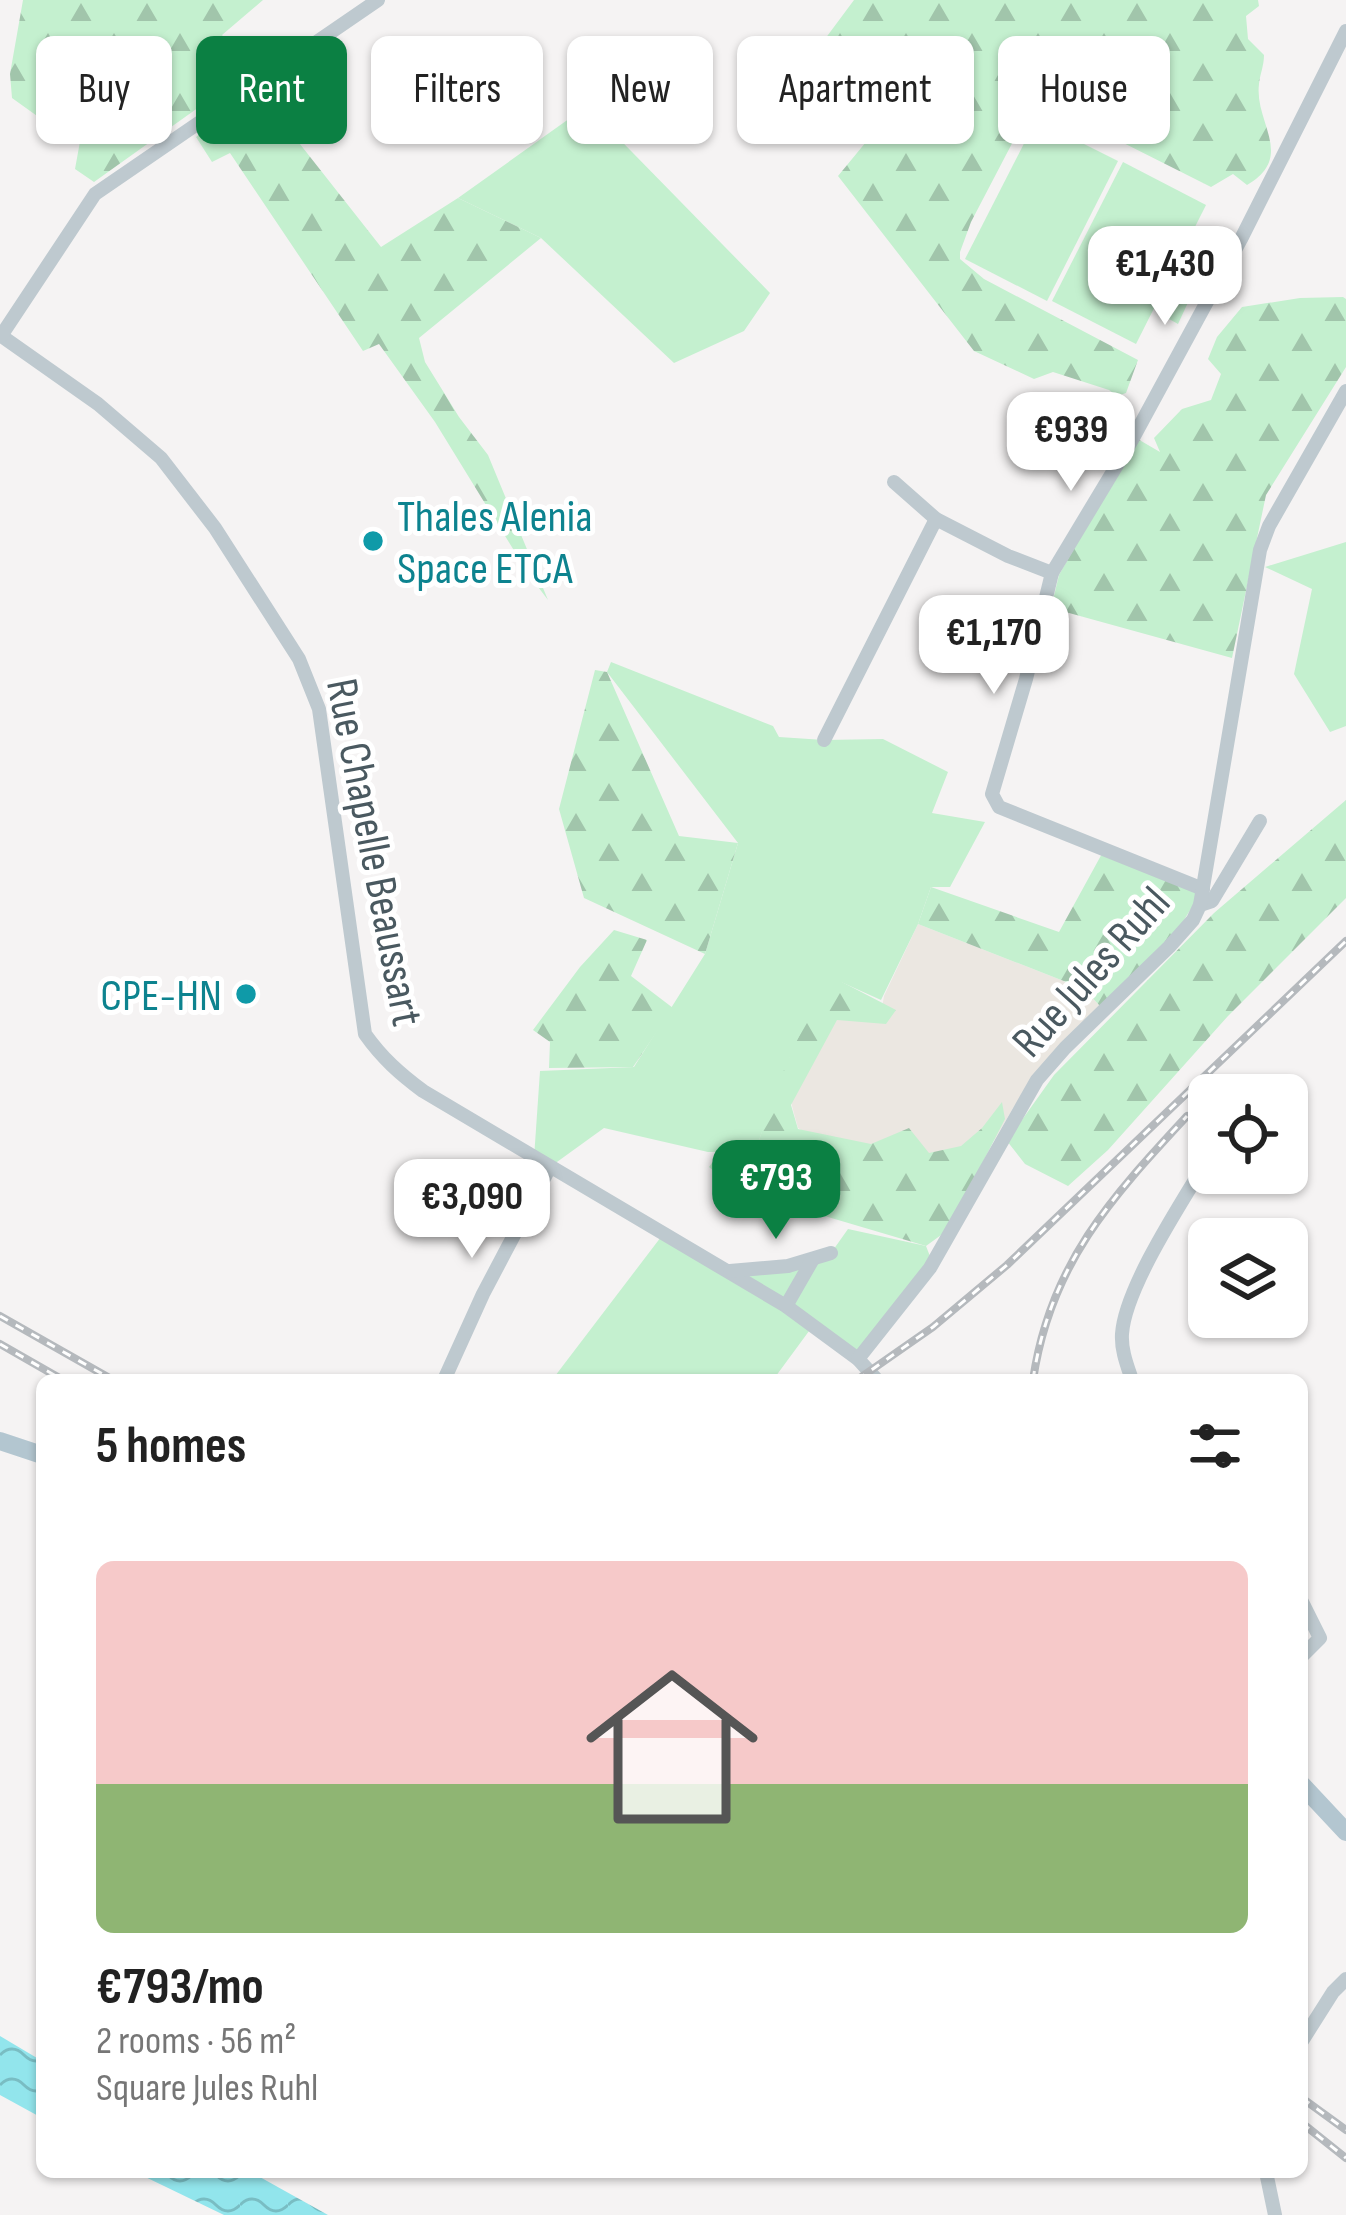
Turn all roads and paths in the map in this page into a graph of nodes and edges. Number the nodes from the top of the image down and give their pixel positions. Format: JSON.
{"nodes":[{"id":1,"x":378,"y":0,"type":"edge"},
{"id":2,"x":1346,"y":31,"type":"edge"},
{"id":3,"x":1,"y":336,"type":"edge"},
{"id":4,"x":1346,"y":391,"type":"edge"},
{"id":5,"x":894,"y":482,"type":"dead end"},
{"id":6,"x":936,"y":519,"type":"junction"},
{"id":7,"x":1052,"y":573,"type":"junction"},
{"id":8,"x":824,"y":740,"type":"dead end"},
{"id":9,"x":1260,"y":821,"type":"dead end"},
{"id":10,"x":1203,"y":889,"type":"junction"},
{"id":11,"x":1201,"y":905,"type":"junction"},
{"id":12,"x":550,"y":1167,"type":"junction"},
{"id":13,"x":1188,"y":1194,"type":"edge"},
{"id":14,"x":831,"y":1253,"type":"dead end"},
{"id":15,"x":813,"y":1259,"type":"junction"},
{"id":16,"x":730,"y":1271,"type":"junction"},
{"id":17,"x":786,"y":1306,"type":"junction"},
{"id":18,"x":858,"y":1359,"type":"junction"},
{"id":19,"x":447,"y":1374,"type":"edge"},
{"id":20,"x":872,"y":1374,"type":"edge"},
{"id":21,"x":1130,"y":1374,"type":"edge"},
{"id":22,"x":0,"y":1441,"type":"edge"},
{"id":23,"x":36,"y":1453,"type":"edge"},
{"id":24,"x":1308,"y":1614,"type":"edge"},
{"id":25,"x":1308,"y":1649,"type":"edge"},
{"id":26,"x":1308,"y":1792,"type":"edge"},
{"id":27,"x":1346,"y":1832,"type":"edge"},
{"id":28,"x":1346,"y":1979,"type":"edge"},
{"id":29,"x":1308,"y":2032,"type":"edge"},
{"id":30,"x":1267,"y":2178,"type":"edge"},
{"id":31,"x":1275,"y":2215,"type":"edge"}],
"edges":[{"from":1,"to":3,"type":"street"},
{"from":2,"to":7,"type":"street"},
{"from":3,"to":12,"type":"street","name":"Rue Chapelle Beaussart"},
{"from":4,"to":10,"type":"street","name":"Rue Jules Ruhl"},
{"from":5,"to":6,"type":"street"},
{"from":6,"to":7,"type":"street"},
{"from":6,"to":8,"type":"street"},
{"from":7,"to":10,"type":"street"},
{"from":9,"to":11,"type":"street"},
{"from":10,"to":11,"type":"street","name":"Rue Jules Ruhl"},
{"from":11,"to":18,"type":"street","name":"Rue Jules Ruhl"},
{"from":12,"to":16,"type":"street","name":"Rue Chapelle Beaussart"},
{"from":12,"to":19,"type":"street"},
{"from":13,"to":21,"type":"street"},
{"from":14,"to":15,"type":"street"},
{"from":15,"to":16,"type":"street"},
{"from":15,"to":17,"type":"street"},
{"from":16,"to":17,"type":"street","name":"Rue Chapelle Beaussart"},
{"from":17,"to":18,"type":"street","name":"Rue Chapelle Beaussart"},
{"from":18,"to":20,"type":"street","name":"Rue Chapelle Beaussart"},
{"from":22,"to":23,"type":"main road"},
{"from":24,"to":25,"type":"street"},
{"from":26,"to":27,"type":"main road"},
{"from":28,"to":29,"type":"street"},
{"from":30,"to":31,"type":"street"}]}
